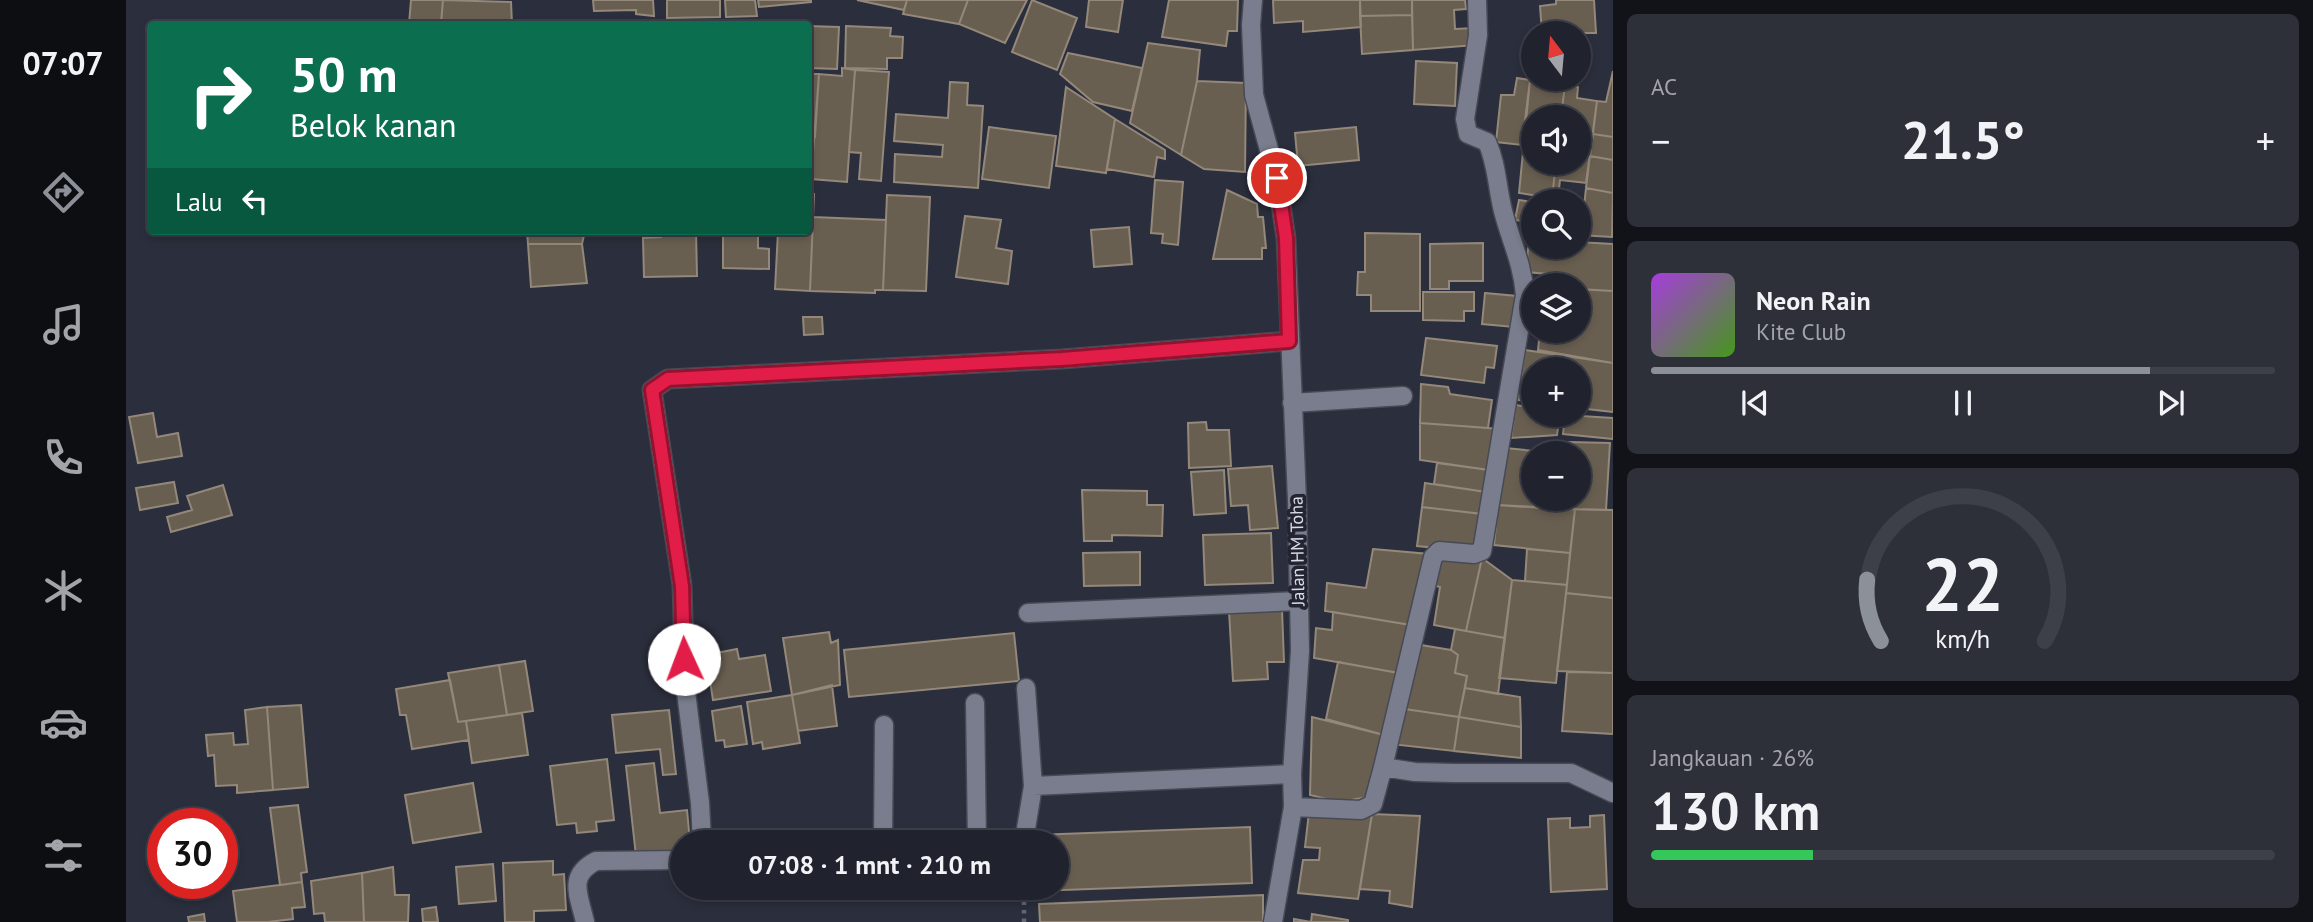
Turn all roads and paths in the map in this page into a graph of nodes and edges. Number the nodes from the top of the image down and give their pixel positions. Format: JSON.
{"nodes":[{"id":1,"x":1253,"y":0,"type":"edge"},
{"id":2,"x":1478,"y":0,"type":"edge"},
{"id":3,"x":1289,"y":341,"type":"junction"},
{"id":4,"x":1403,"y":397,"type":"dead end"},
{"id":5,"x":1292,"y":403,"type":"junction"},
{"id":6,"x":1297,"y":601,"type":"junction"},
{"id":7,"x":1028,"y":612,"type":"dead end"},
{"id":8,"x":1026,"y":688,"type":"dead end"},
{"id":9,"x":975,"y":703,"type":"dead end"},
{"id":10,"x":884,"y":725,"type":"dead end"},
{"id":11,"x":1383,"y":767,"type":"junction"},
{"id":12,"x":1292,"y":774,"type":"junction"},
{"id":13,"x":1033,"y":786,"type":"junction"},
{"id":14,"x":1613,"y":793,"type":"edge"},
{"id":15,"x":1293,"y":807,"type":"junction"},
{"id":16,"x":701,"y":830,"type":"edge"},
{"id":17,"x":883,"y":830,"type":"edge"},
{"id":18,"x":977,"y":830,"type":"edge"},
{"id":19,"x":1026,"y":830,"type":"edge"},
{"id":20,"x":670,"y":860,"type":"edge"},
{"id":21,"x":1024,"y":900,"type":"edge"},
{"id":22,"x":585,"y":922,"type":"edge"},
{"id":23,"x":1024,"y":922,"type":"edge"},
{"id":24,"x":1273,"y":922,"type":"edge"}],
"edges":[{"from":1,"to":3,"type":"street","name":"Jalan HM Toha"},
{"from":2,"to":11,"type":"street"},
{"from":3,"to":5,"type":"street","name":"Jalan HM Toha"},
{"from":3,"to":16,"type":"street"},
{"from":4,"to":5,"type":"street"},
{"from":5,"to":6,"type":"street","name":"Jalan HM Toha"},
{"from":6,"to":7,"type":"street"},
{"from":6,"to":12,"type":"street","name":"Jalan HM Toha"},
{"from":8,"to":13,"type":"street"},
{"from":9,"to":18,"type":"street"},
{"from":10,"to":17,"type":"street"},
{"from":11,"to":14,"type":"street"},
{"from":11,"to":15,"type":"street"},
{"from":12,"to":13,"type":"street"},
{"from":12,"to":15,"type":"street","name":"Jalan HM Toha"},
{"from":13,"to":19,"type":"street"},
{"from":15,"to":24,"type":"street","name":"Jalan HM Toha"},
{"from":20,"to":22,"type":"street"},
{"from":21,"to":23,"type":"path"}]}
